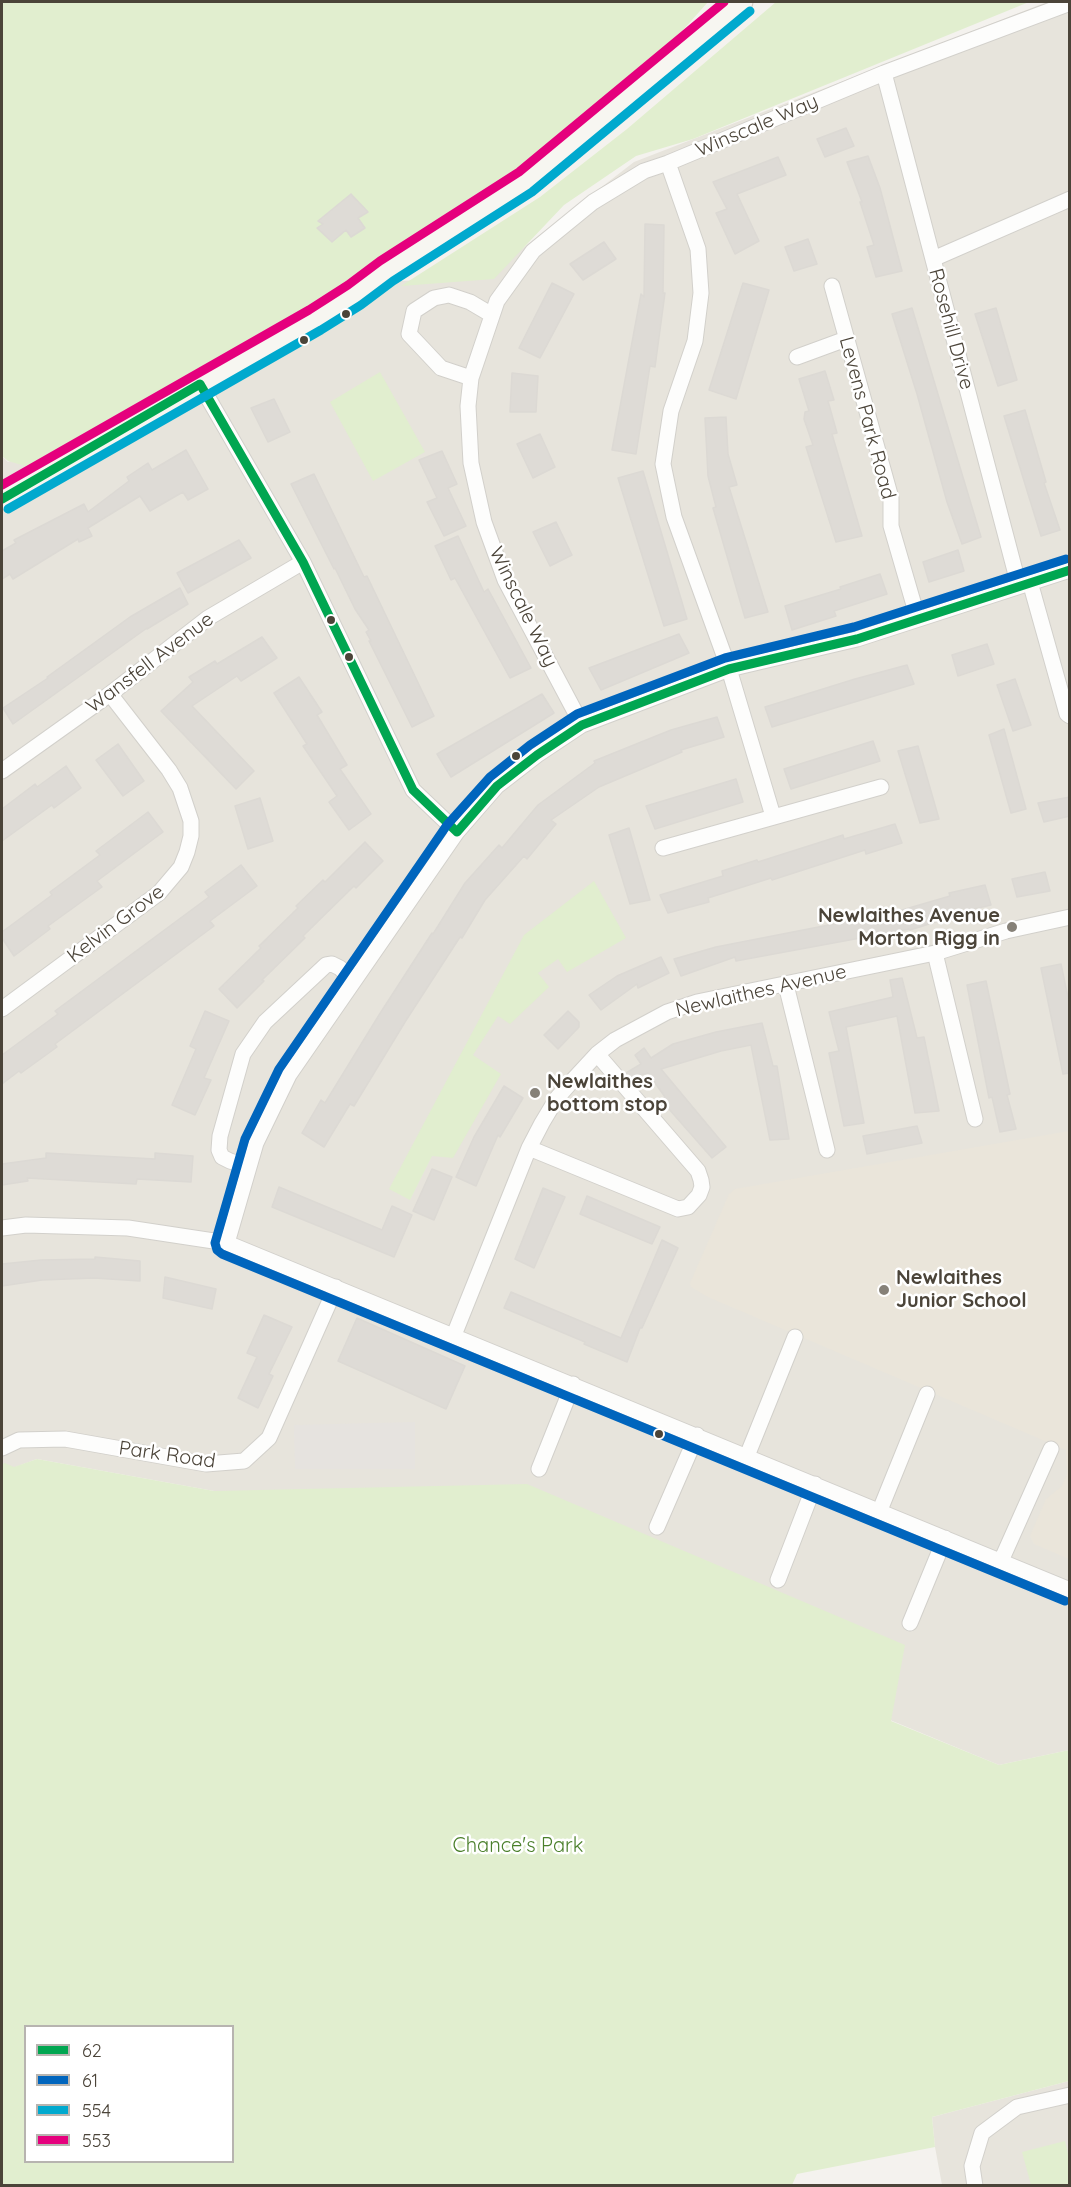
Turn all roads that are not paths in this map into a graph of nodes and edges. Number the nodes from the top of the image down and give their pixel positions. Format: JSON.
{"nodes":[{"id":1,"x":742,"y":2,"type":"edge"},
{"id":2,"x":1070,"y":3,"type":"edge"},
{"id":3,"x":884,"y":73,"type":"junction"},
{"id":4,"x":668,"y":163,"type":"junction"},
{"id":5,"x":1070,"y":199,"type":"edge"},
{"id":6,"x":933,"y":259,"type":"junction"},
{"id":7,"x":832,"y":286,"type":"dead end"},
{"id":8,"x":492,"y":315,"type":"junction"},
{"id":9,"x":846,"y":339,"type":"junction"},
{"id":10,"x":797,"y":357,"type":"dead end"},
{"id":11,"x":471,"y":378,"type":"junction"},
{"id":12,"x":200,"y":384,"type":"junction"},
{"id":13,"x":4,"y":493,"type":"edge"},
{"id":14,"x":303,"y":562,"type":"junction"},
{"id":15,"x":1070,"y":570,"type":"edge"},
{"id":16,"x":1024,"y":584,"type":"junction"},
{"id":17,"x":918,"y":619,"type":"junction"},
{"id":18,"x":729,"y":669,"type":"junction"},
{"id":19,"x":110,"y":694,"type":"junction"},
{"id":20,"x":1070,"y":716,"type":"edge"},
{"id":21,"x":582,"y":725,"type":"junction"},
{"id":22,"x":2,"y":771,"type":"edge"},
{"id":23,"x":881,"y":787,"type":"dead end"},
{"id":24,"x":773,"y":816,"type":"junction"},
{"id":25,"x":457,"y":832,"type":"junction"},
{"id":26,"x":663,"y":848,"type":"dead end"},
{"id":27,"x":1070,"y":917,"type":"edge"},
{"id":28,"x":935,"y":953,"type":"junction"},
{"id":29,"x":353,"y":981,"type":"junction"},
{"id":30,"x":786,"y":985,"type":"junction"},
{"id":31,"x":2,"y":1009,"type":"edge"},
{"id":32,"x":597,"y":1054,"type":"junction"},
{"id":33,"x":975,"y":1119,"type":"dead end"},
{"id":34,"x":529,"y":1148,"type":"junction"},
{"id":35,"x":827,"y":1150,"type":"dead end"},
{"id":36,"x":249,"y":1167,"type":"junction"},
{"id":37,"x":2,"y":1228,"type":"edge"},
{"id":38,"x":227,"y":1243,"type":"junction"},
{"id":39,"x":336,"y":1287,"type":"junction"},
{"id":40,"x":454,"y":1335,"type":"junction"},
{"id":41,"x":795,"y":1337,"type":"dead end"},
{"id":42,"x":573,"y":1384,"type":"junction"},
{"id":43,"x":927,"y":1394,"type":"dead end"},
{"id":44,"x":697,"y":1435,"type":"junction"},
{"id":45,"x":2,"y":1448,"type":"edge"},
{"id":46,"x":1051,"y":1449,"type":"dead end"},
{"id":47,"x":747,"y":1456,"type":"junction"},
{"id":48,"x":539,"y":1469,"type":"dead end"},
{"id":49,"x":815,"y":1484,"type":"junction"},
{"id":50,"x":880,"y":1510,"type":"junction"},
{"id":51,"x":657,"y":1527,"type":"dead end"},
{"id":52,"x":945,"y":1538,"type":"junction"},
{"id":53,"x":1001,"y":1561,"type":"junction"},
{"id":54,"x":778,"y":1580,"type":"dead end"},
{"id":55,"x":1070,"y":1590,"type":"edge"},
{"id":56,"x":910,"y":1623,"type":"dead end"},
{"id":57,"x":1070,"y":2095,"type":"edge"},
{"id":58,"x":975,"y":2186,"type":"edge"}],
"edges":[{"from":1,"to":12,"type":"main road"},
{"from":2,"to":3,"type":"street","name":"Winscale Way"},
{"from":3,"to":4,"type":"street","name":"Winscale Way"},
{"from":3,"to":6,"type":"street","name":"Rosehill Drive"},
{"from":4,"to":8,"type":"street","name":"Winscale Way"},
{"from":4,"to":18,"type":"street"},
{"from":5,"to":6,"type":"street"},
{"from":6,"to":16,"type":"street","name":"Rosehill Drive"},
{"from":7,"to":9,"type":"street","name":"Levens Park Road"},
{"from":8,"to":11,"type":"street","name":"Winscale Way"},
{"from":8,"to":11,"type":"street"},
{"from":9,"to":10,"type":"street"},
{"from":9,"to":17,"type":"street","name":"Levens Park Road"},
{"from":11,"to":21,"type":"street","name":"Winscale Way"},
{"from":12,"to":13,"type":"main road"},
{"from":12,"to":14,"type":"street"},
{"from":14,"to":19,"type":"street","name":"Wansfell Avenue"},
{"from":14,"to":25,"type":"street"},
{"from":15,"to":16,"type":"street"},
{"from":16,"to":17,"type":"street"},
{"from":16,"to":20,"type":"street","name":"Rosehill Drive"},
{"from":17,"to":18,"type":"street"},
{"from":18,"to":21,"type":"street"},
{"from":18,"to":24,"type":"street"},
{"from":19,"to":22,"type":"street","name":"Wansfell Avenue"},
{"from":19,"to":31,"type":"street","name":"Kelvin Grove"},
{"from":21,"to":25,"type":"street"},
{"from":23,"to":24,"type":"street"},
{"from":24,"to":26,"type":"street"},
{"from":25,"to":29,"type":"street"},
{"from":27,"to":28,"type":"street","name":"Newlaithes Avenue"},
{"from":28,"to":30,"type":"street","name":"Newlaithes Avenue"},
{"from":28,"to":33,"type":"street"},
{"from":29,"to":36,"type":"street"},
{"from":29,"to":36,"type":"street"},
{"from":30,"to":32,"type":"street","name":"Newlaithes Avenue"},
{"from":30,"to":35,"type":"street"},
{"from":32,"to":34,"type":"street","name":"Newlaithes Avenue"},
{"from":32,"to":34,"type":"street"},
{"from":34,"to":40,"type":"street","name":"Newlaithes Avenue"},
{"from":36,"to":38,"type":"street"},
{"from":37,"to":38,"type":"street"},
{"from":38,"to":39,"type":"street"},
{"from":39,"to":40,"type":"street"},
{"from":39,"to":45,"type":"street","name":"Park Road"},
{"from":40,"to":42,"type":"street"},
{"from":41,"to":47,"type":"street"},
{"from":42,"to":44,"type":"street"},
{"from":42,"to":48,"type":"street"},
{"from":43,"to":50,"type":"street"},
{"from":44,"to":47,"type":"street"},
{"from":44,"to":51,"type":"street"},
{"from":46,"to":53,"type":"street"},
{"from":47,"to":49,"type":"street"},
{"from":49,"to":50,"type":"street"},
{"from":49,"to":54,"type":"street"},
{"from":50,"to":52,"type":"street"},
{"from":52,"to":53,"type":"street"},
{"from":52,"to":56,"type":"street"},
{"from":53,"to":55,"type":"street"},
{"from":57,"to":58,"type":"street"}]}
